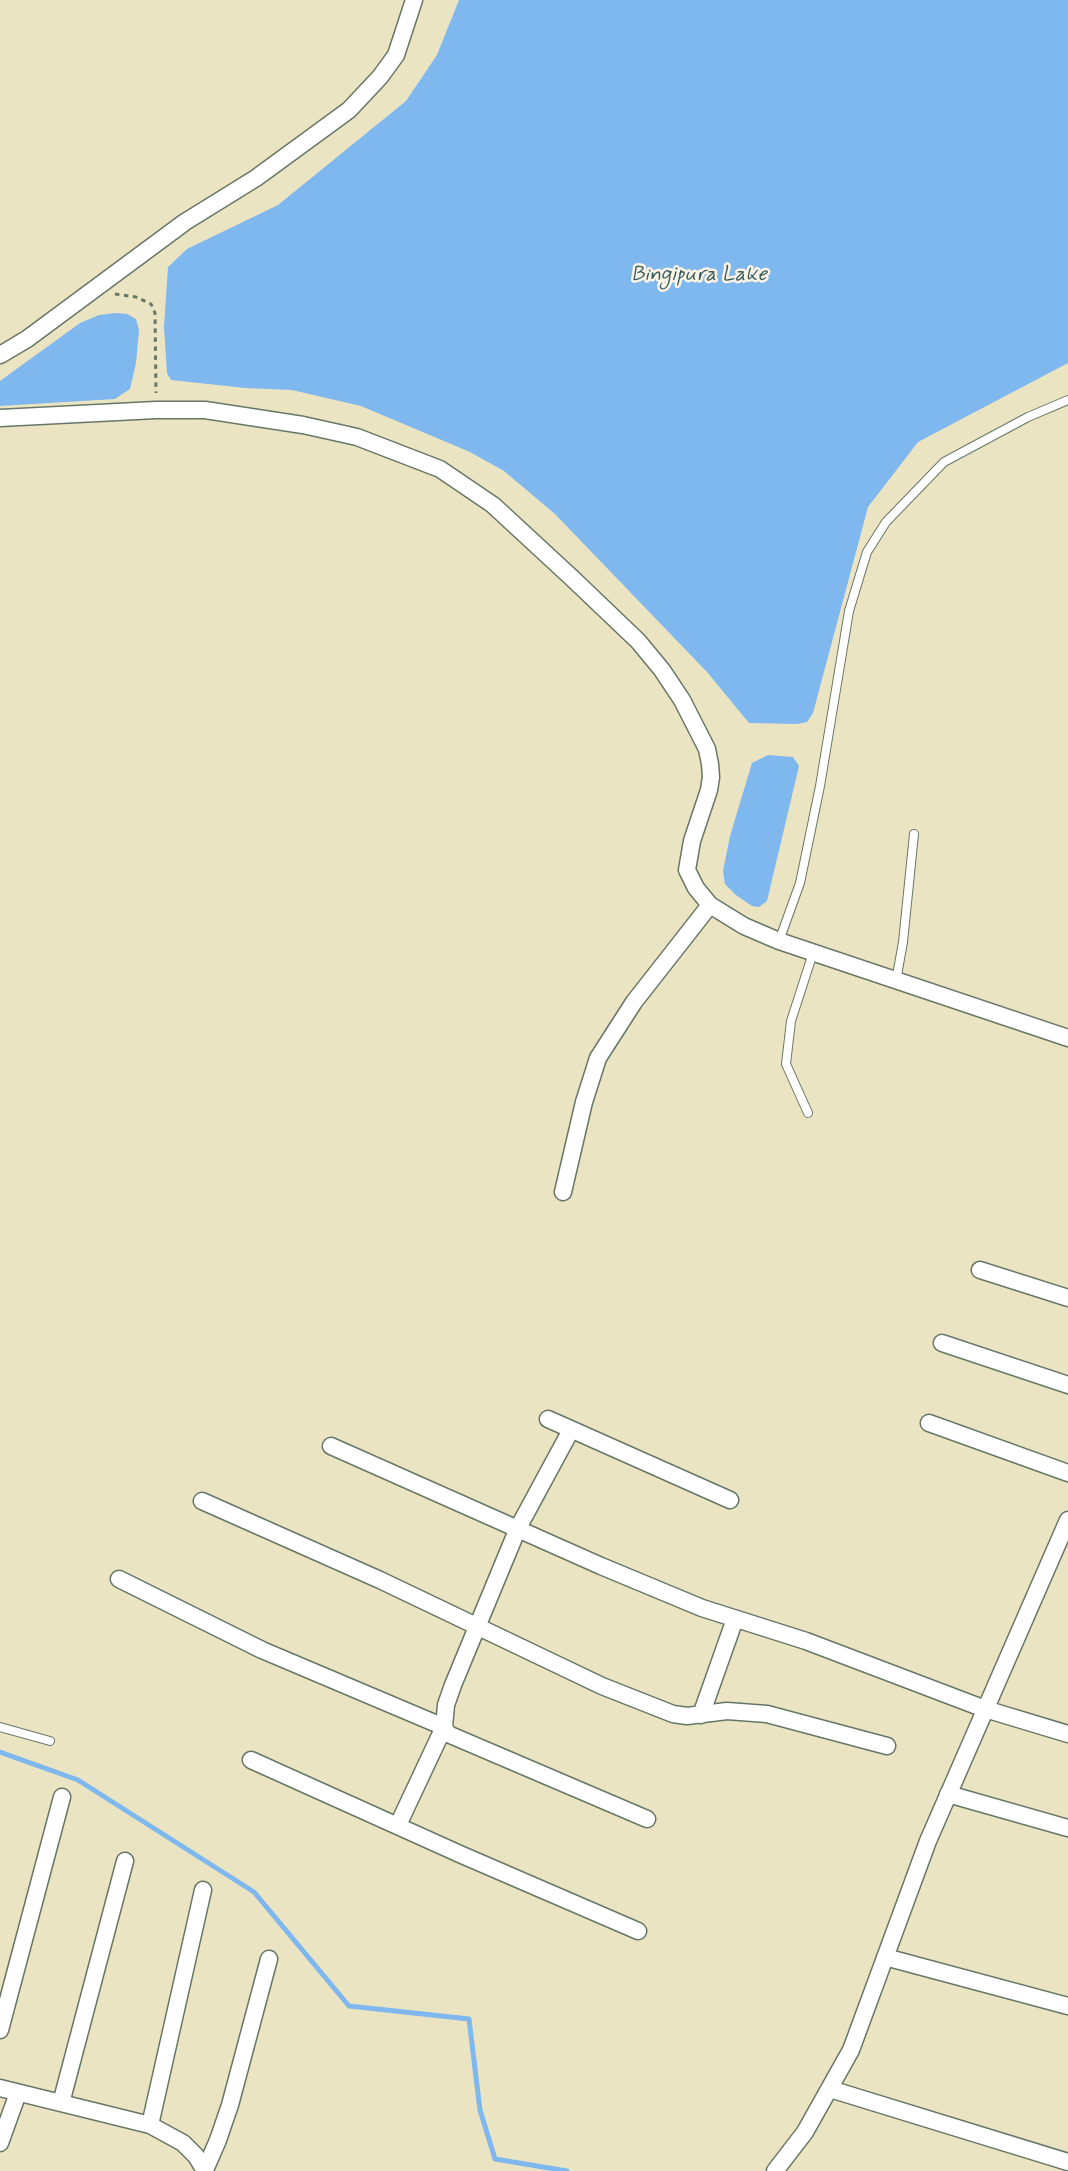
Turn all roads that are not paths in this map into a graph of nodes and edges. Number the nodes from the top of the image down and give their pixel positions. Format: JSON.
{"nodes":[{"id":1,"x":414,"y":0,"type":"edge"},
{"id":2,"x":0,"y":355,"type":"edge"},
{"id":3,"x":1068,"y":400,"type":"edge"},
{"id":4,"x":0,"y":418,"type":"edge"},
{"id":5,"x":914,"y":834,"type":"dead end"},
{"id":6,"x":710,"y":904,"type":"junction"},
{"id":7,"x":779,"y":941,"type":"junction"},
{"id":8,"x":813,"y":953,"type":"junction"},
{"id":9,"x":896,"y":981,"type":"junction"},
{"id":10,"x":1068,"y":1038,"type":"edge"},
{"id":11,"x":808,"y":1113,"type":"dead end"},
{"id":12,"x":563,"y":1192,"type":"dead end"},
{"id":13,"x":980,"y":1270,"type":"dead end"},
{"id":14,"x":1068,"y":1298,"type":"edge"},
{"id":15,"x":942,"y":1344,"type":"dead end"},
{"id":16,"x":1068,"y":1385,"type":"edge"},
{"id":17,"x":548,"y":1419,"type":"dead end"},
{"id":18,"x":929,"y":1423,"type":"dead end"},
{"id":19,"x":571,"y":1430,"type":"junction"},
{"id":20,"x":331,"y":1446,"type":"dead end"},
{"id":21,"x":1068,"y":1473,"type":"edge"},
{"id":22,"x":729,"y":1500,"type":"dead end"},
{"id":23,"x":202,"y":1501,"type":"dead end"},
{"id":24,"x":1068,"y":1520,"type":"edge"},
{"id":25,"x":518,"y":1528,"type":"junction"},
{"id":26,"x":119,"y":1579,"type":"dead end"},
{"id":27,"x":735,"y":1619,"type":"junction"},
{"id":28,"x":477,"y":1627,"type":"junction"},
{"id":29,"x":985,"y":1708,"type":"junction"},
{"id":30,"x":701,"y":1715,"type":"junction"},
{"id":31,"x":0,"y":1727,"type":"edge"},
{"id":32,"x":444,"y":1727,"type":"junction"},
{"id":33,"x":1068,"y":1734,"type":"edge"},
{"id":34,"x":50,"y":1741,"type":"dead end"},
{"id":35,"x":887,"y":1746,"type":"dead end"},
{"id":36,"x":251,"y":1760,"type":"dead end"},
{"id":37,"x":948,"y":1794,"type":"junction"},
{"id":38,"x":62,"y":1797,"type":"dead end"},
{"id":39,"x":647,"y":1819,"type":"dead end"},
{"id":40,"x":398,"y":1825,"type":"junction"},
{"id":41,"x":1068,"y":1828,"type":"edge"},
{"id":42,"x":125,"y":1861,"type":"dead end"},
{"id":43,"x":203,"y":1890,"type":"dead end"},
{"id":44,"x":638,"y":1931,"type":"dead end"},
{"id":45,"x":885,"y":1957,"type":"junction"},
{"id":46,"x":269,"y":1959,"type":"dead end"},
{"id":47,"x":1068,"y":2006,"type":"edge"},
{"id":48,"x":0,"y":2030,"type":"edge"},
{"id":49,"x":0,"y":2088,"type":"edge"},
{"id":50,"x":830,"y":2089,"type":"junction"},
{"id":51,"x":18,"y":2093,"type":"junction"},
{"id":52,"x":61,"y":2103,"type":"junction"},
{"id":53,"x":150,"y":2125,"type":"junction"},
{"id":54,"x":0,"y":2143,"type":"edge"},
{"id":55,"x":1068,"y":2162,"type":"edge"},
{"id":56,"x":205,"y":2170,"type":"edge"},
{"id":57,"x":775,"y":2171,"type":"edge"}],
"edges":[{"from":1,"to":2,"type":"street"},
{"from":3,"to":7,"type":"lane"},
{"from":4,"to":6,"type":"street"},
{"from":5,"to":9,"type":"lane"},
{"from":6,"to":7,"type":"street"},
{"from":6,"to":12,"type":"street"},
{"from":7,"to":8,"type":"street"},
{"from":8,"to":9,"type":"street"},
{"from":8,"to":11,"type":"lane"},
{"from":9,"to":10,"type":"street"},
{"from":13,"to":14,"type":"street"},
{"from":15,"to":16,"type":"street"},
{"from":17,"to":19,"type":"street"},
{"from":18,"to":21,"type":"street"},
{"from":19,"to":22,"type":"street"},
{"from":19,"to":25,"type":"street"},
{"from":20,"to":25,"type":"street"},
{"from":23,"to":28,"type":"street"},
{"from":24,"to":29,"type":"street"},
{"from":25,"to":27,"type":"street"},
{"from":25,"to":28,"type":"street"},
{"from":26,"to":32,"type":"street"},
{"from":27,"to":29,"type":"street"},
{"from":27,"to":30,"type":"street"},
{"from":28,"to":30,"type":"street"},
{"from":28,"to":32,"type":"street"},
{"from":29,"to":33,"type":"street"},
{"from":29,"to":37,"type":"street"},
{"from":30,"to":35,"type":"street"},
{"from":31,"to":34,"type":"lane"},
{"from":32,"to":39,"type":"street"},
{"from":32,"to":40,"type":"street"},
{"from":36,"to":40,"type":"street"},
{"from":37,"to":41,"type":"street"},
{"from":37,"to":45,"type":"street"},
{"from":38,"to":48,"type":"street"},
{"from":40,"to":44,"type":"street"},
{"from":42,"to":52,"type":"street"},
{"from":43,"to":53,"type":"street"},
{"from":45,"to":47,"type":"street"},
{"from":45,"to":50,"type":"street"},
{"from":46,"to":56,"type":"street"},
{"from":49,"to":51,"type":"street"},
{"from":50,"to":55,"type":"street"},
{"from":50,"to":57,"type":"street"},
{"from":51,"to":52,"type":"street"},
{"from":51,"to":54,"type":"street"},
{"from":52,"to":53,"type":"street"},
{"from":53,"to":56,"type":"street"}]}
